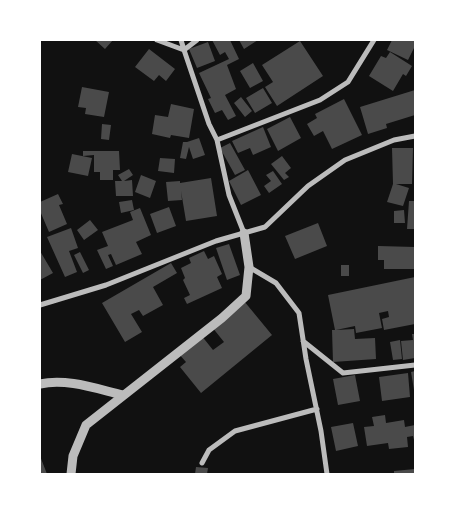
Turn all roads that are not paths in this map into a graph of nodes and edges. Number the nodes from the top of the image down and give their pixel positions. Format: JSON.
{"nodes":[{"id":1,"x":157,"y":40,"type":"edge"},
{"id":2,"x":181,"y":40,"type":"edge"},
{"id":3,"x":197,"y":40,"type":"edge"},
{"id":4,"x":374,"y":40,"type":"edge"},
{"id":5,"x":184,"y":50,"type":"junction"},
{"id":6,"x":415,"y":136,"type":"edge"},
{"id":7,"x":217,"y":140,"type":"junction"},
{"id":8,"x":244,"y":233,"type":"junction"},
{"id":9,"x":249,"y":267,"type":"junction"},
{"id":10,"x":40,"y":305,"type":"edge"},
{"id":11,"x":303,"y":341,"type":"junction"},
{"id":12,"x":415,"y":365,"type":"edge"},
{"id":13,"x":40,"y":384,"type":"edge"},
{"id":14,"x":124,"y":395,"type":"junction"},
{"id":15,"x":317,"y":409,"type":"junction"},
{"id":16,"x":202,"y":463,"type":"dead end"},
{"id":17,"x":71,"y":474,"type":"edge"},
{"id":18,"x":327,"y":474,"type":"edge"}],
"edges":[{"from":1,"to":5,"type":"street"},
{"from":2,"to":5,"type":"street"},
{"from":3,"to":5,"type":"street"},
{"from":4,"to":7,"type":"street"},
{"from":5,"to":7,"type":"street"},
{"from":6,"to":8,"type":"street"},
{"from":7,"to":8,"type":"street"},
{"from":8,"to":9,"type":"street"},
{"from":8,"to":10,"type":"street"},
{"from":9,"to":11,"type":"street"},
{"from":9,"to":14,"type":"street"},
{"from":11,"to":12,"type":"street"},
{"from":11,"to":15,"type":"street"},
{"from":13,"to":14,"type":"street"},
{"from":14,"to":17,"type":"street"},
{"from":15,"to":16,"type":"street"},
{"from":15,"to":18,"type":"street"}]}
